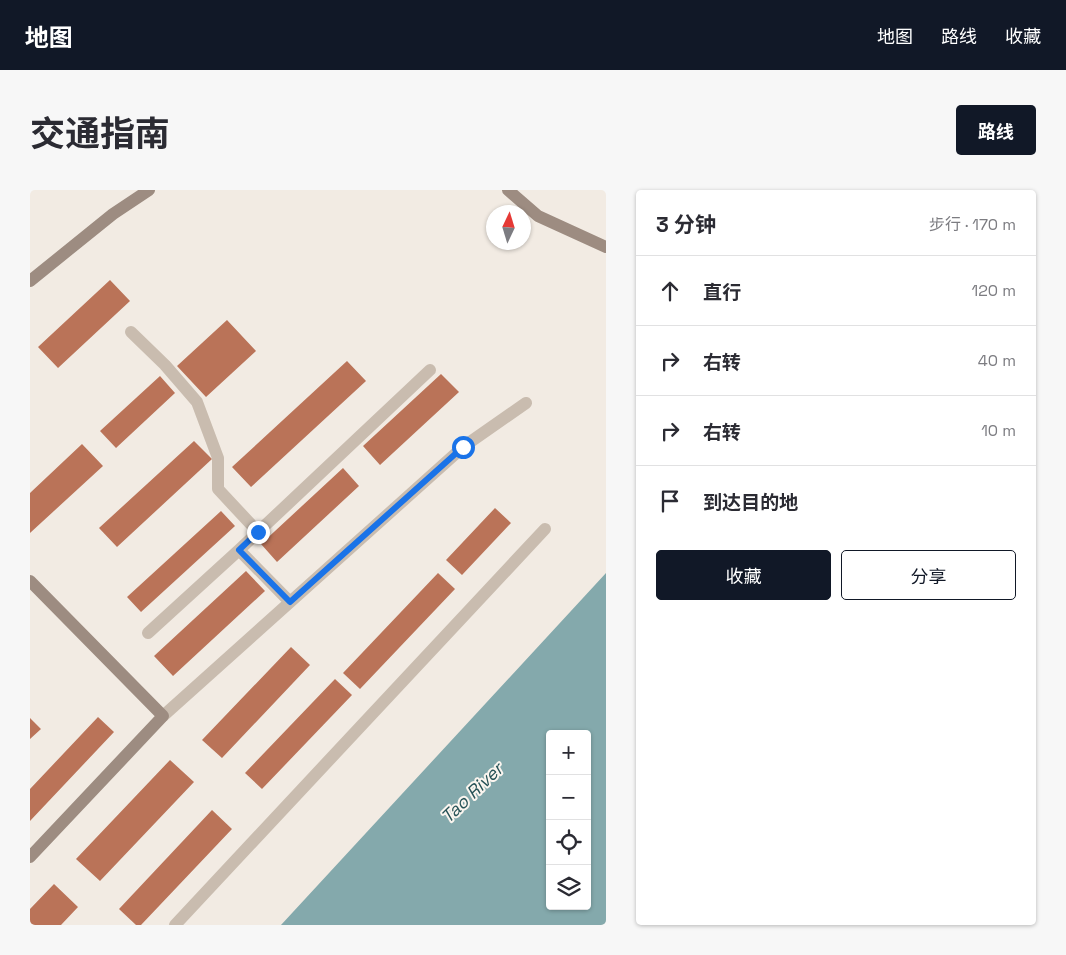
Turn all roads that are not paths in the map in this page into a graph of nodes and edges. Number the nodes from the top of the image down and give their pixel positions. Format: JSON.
{"nodes":[{"id":1,"x":149,"y":190,"type":"edge"},
{"id":2,"x":508,"y":190,"type":"edge"},
{"id":3,"x":606,"y":247,"type":"edge"},
{"id":4,"x":30,"y":281,"type":"edge"},
{"id":5,"x":131,"y":332,"type":"dead end"},
{"id":6,"x":430,"y":370,"type":"dead end"},
{"id":7,"x":526,"y":403,"type":"dead end"},
{"id":8,"x":545,"y":529,"type":"dead end"},
{"id":9,"x":258,"y":532,"type":"junction"},
{"id":10,"x":239,"y":550,"type":"junction"},
{"id":11,"x":30,"y":581,"type":"edge"},
{"id":12,"x":290,"y":602,"type":"junction"},
{"id":13,"x":148,"y":632,"type":"dead end"},
{"id":14,"x":163,"y":716,"type":"junction"},
{"id":15,"x":30,"y":857,"type":"edge"},
{"id":16,"x":175,"y":925,"type":"edge"}],
"edges":[{"from":1,"to":4,"type":"street"},
{"from":2,"to":3,"type":"street"},
{"from":5,"to":9,"type":"street"},
{"from":6,"to":9,"type":"street"},
{"from":7,"to":12,"type":"street"},
{"from":8,"to":16,"type":"street"},
{"from":9,"to":10,"type":"street"},
{"from":10,"to":12,"type":"street"},
{"from":10,"to":13,"type":"street"},
{"from":11,"to":14,"type":"street"},
{"from":12,"to":14,"type":"street"},
{"from":14,"to":15,"type":"street"}]}
